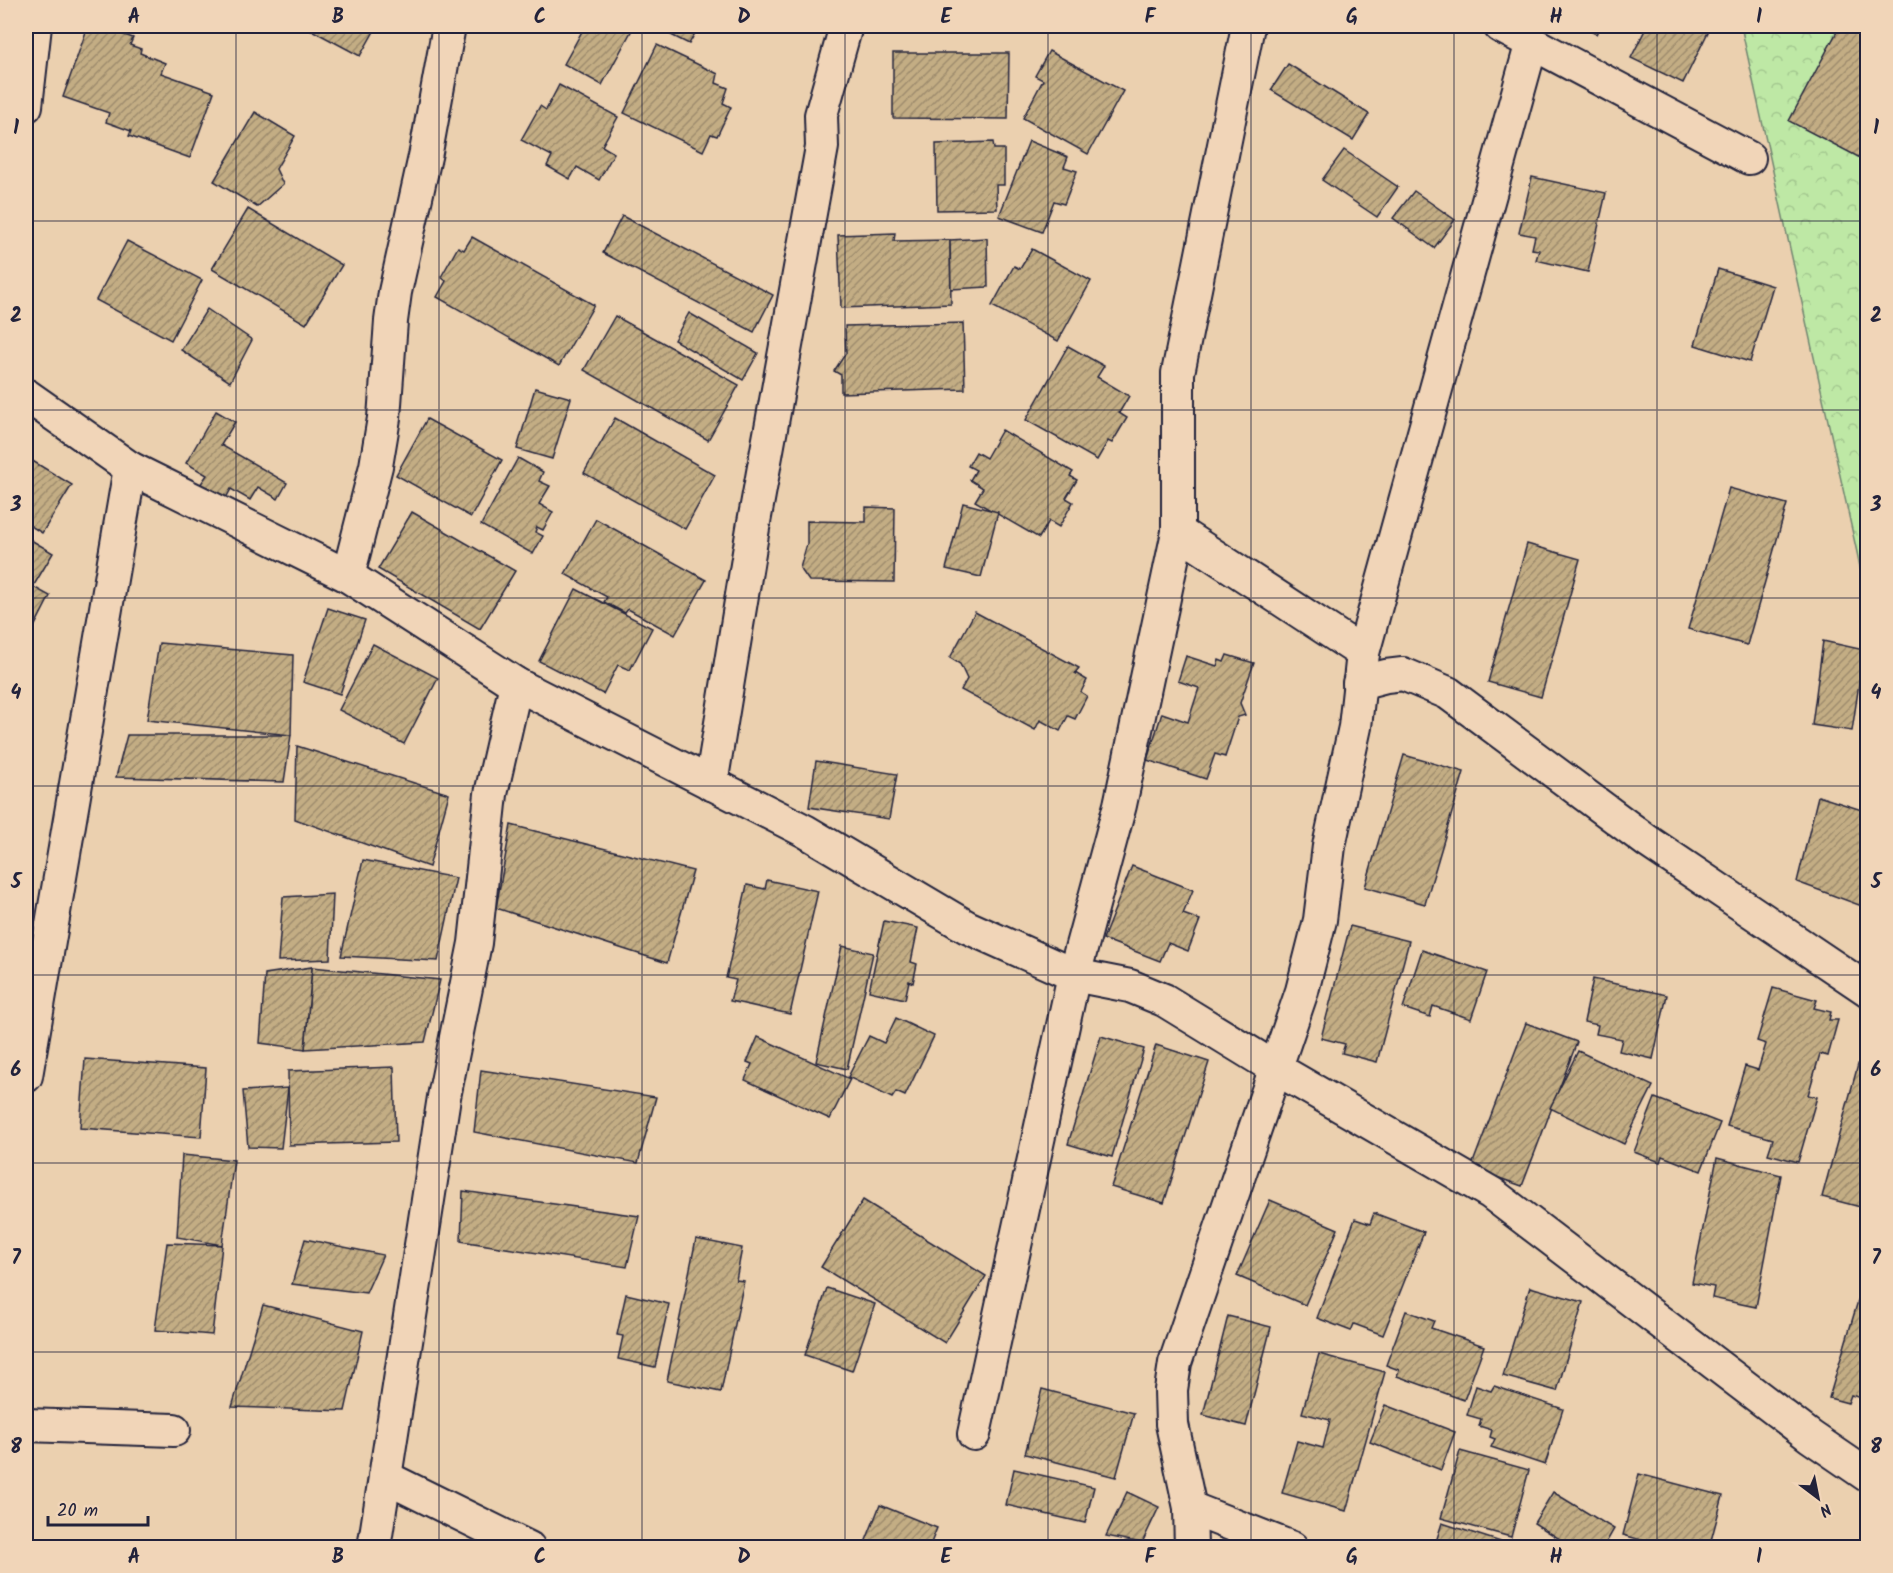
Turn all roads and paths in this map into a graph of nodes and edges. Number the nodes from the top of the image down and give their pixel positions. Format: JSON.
{"nodes":[{"id":1,"x":35,"y":26,"type":"edge"},
{"id":2,"x":449,"y":26,"type":"edge"},
{"id":3,"x":846,"y":26,"type":"edge"},
{"id":4,"x":1248,"y":26,"type":"edge"},
{"id":5,"x":1500,"y":26,"type":"edge"},
{"id":6,"x":1532,"y":42,"type":"junction"},
{"id":7,"x":26,"y":106,"type":"edge"},
{"id":8,"x":1749,"y":158,"type":"dead end"},
{"id":9,"x":26,"y":395,"type":"edge"},
{"id":10,"x":130,"y":468,"type":"junction"},
{"id":11,"x":1178,"y":532,"type":"junction"},
{"id":12,"x":348,"y":576,"type":"junction"},
{"id":13,"x":1363,"y":653,"type":"junction"},
{"id":14,"x":1359,"y":683,"type":"junction"},
{"id":15,"x":516,"y":684,"type":"junction"},
{"id":16,"x":711,"y":783,"type":"junction"},
{"id":17,"x":1074,"y":975,"type":"junction"},
{"id":18,"x":1868,"y":990,"type":"edge"},
{"id":19,"x":1275,"y":1068,"type":"junction"},
{"id":20,"x":26,"y":1076,"type":"edge"},
{"id":21,"x":26,"y":1425,"type":"edge"},
{"id":22,"x":174,"y":1430,"type":"dead end"},
{"id":23,"x":974,"y":1434,"type":"dead end"},
{"id":24,"x":1868,"y":1476,"type":"edge"},
{"id":25,"x":385,"y":1477,"type":"junction"},
{"id":26,"x":1190,"y":1509,"type":"junction"},
{"id":27,"x":374,"y":1548,"type":"edge"},
{"id":28,"x":529,"y":1548,"type":"edge"},
{"id":29,"x":1191,"y":1548,"type":"edge"},
{"id":30,"x":1292,"y":1548,"type":"edge"}],
"edges":[{"from":1,"to":7,"type":"street"},
{"from":2,"to":12,"type":"street"},
{"from":3,"to":16,"type":"street"},
{"from":4,"to":11,"type":"street"},
{"from":5,"to":6,"type":"street"},
{"from":6,"to":8,"type":"street"},
{"from":6,"to":13,"type":"street"},
{"from":9,"to":10,"type":"street"},
{"from":10,"to":12,"type":"street"},
{"from":10,"to":20,"type":"street"},
{"from":11,"to":13,"type":"street"},
{"from":11,"to":17,"type":"street"},
{"from":12,"to":15,"type":"street"},
{"from":13,"to":14,"type":"street"},
{"from":14,"to":18,"type":"street"},
{"from":14,"to":19,"type":"street"},
{"from":15,"to":16,"type":"street"},
{"from":15,"to":25,"type":"street"},
{"from":16,"to":17,"type":"street"},
{"from":17,"to":19,"type":"street"},
{"from":17,"to":23,"type":"street"},
{"from":19,"to":24,"type":"street"},
{"from":19,"to":26,"type":"street"},
{"from":21,"to":22,"type":"street"},
{"from":25,"to":27,"type":"street"},
{"from":25,"to":28,"type":"street"},
{"from":26,"to":29,"type":"street"},
{"from":26,"to":30,"type":"street"}]}
